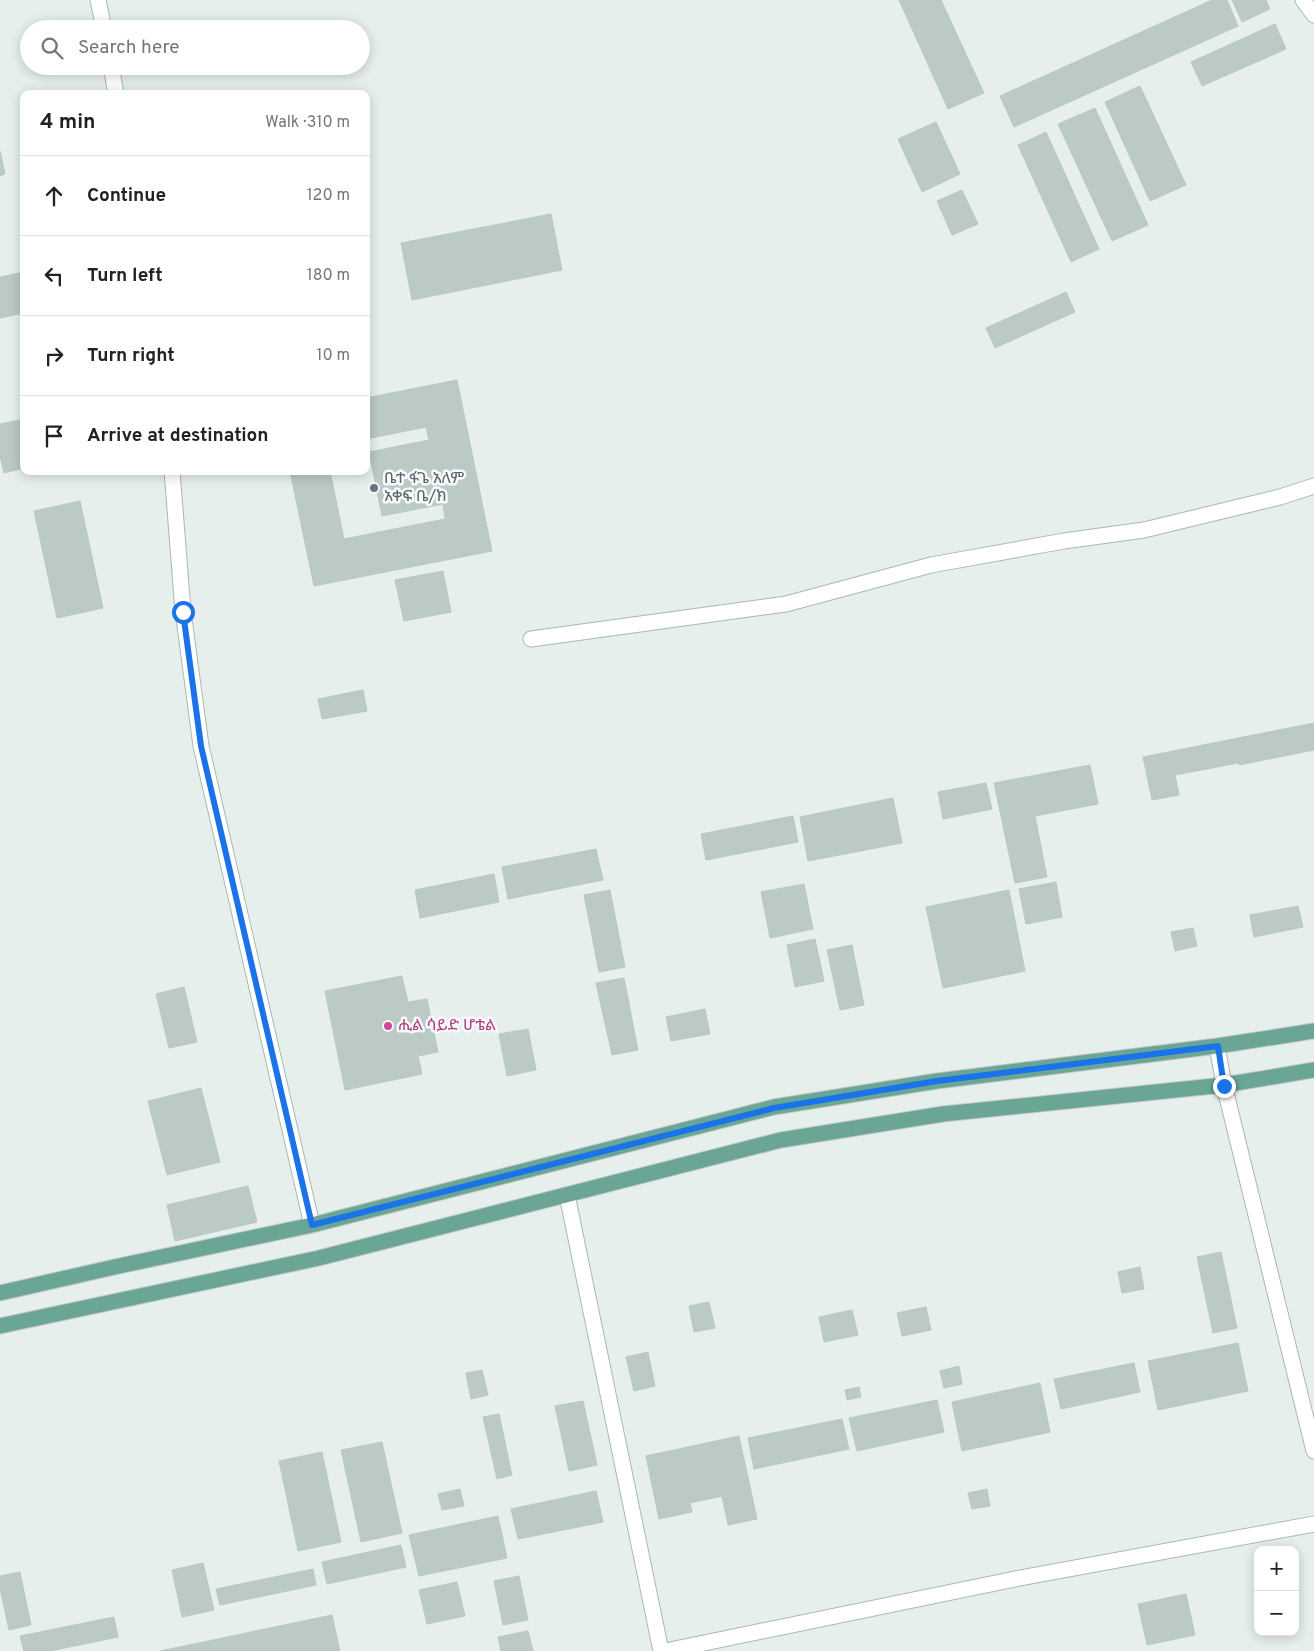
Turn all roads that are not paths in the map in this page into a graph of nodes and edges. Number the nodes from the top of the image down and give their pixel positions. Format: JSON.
{"nodes":[{"id":1,"x":98,"y":0,"type":"edge"},
{"id":2,"x":1302,"y":0,"type":"edge"},
{"id":3,"x":1314,"y":15,"type":"edge"},
{"id":4,"x":102,"y":20,"type":"edge"},
{"id":5,"x":113,"y":75,"type":"edge"},
{"id":6,"x":115,"y":90,"type":"edge"},
{"id":7,"x":172,"y":475,"type":"edge"},
{"id":8,"x":1314,"y":486,"type":"edge"},
{"id":9,"x":530,"y":638,"type":"dead end"},
{"id":10,"x":1314,"y":1031,"type":"edge"},
{"id":11,"x":1218,"y":1046,"type":"junction"},
{"id":12,"x":1314,"y":1070,"type":"edge"},
{"id":13,"x":1224,"y":1086,"type":"junction"},
{"id":14,"x":567,"y":1195,"type":"junction"},
{"id":15,"x":312,"y":1225,"type":"junction"},
{"id":16,"x":0,"y":1293,"type":"edge"},
{"id":17,"x":0,"y":1326,"type":"edge"},
{"id":18,"x":1314,"y":1451,"type":"edge"},
{"id":19,"x":1314,"y":1524,"type":"edge"},
{"id":20,"x":661,"y":1651,"type":"edge"},
{"id":21,"x":665,"y":1651,"type":"edge"}],
"edges":[{"from":1,"to":4,"type":"street"},
{"from":2,"to":3,"type":"street"},
{"from":5,"to":6,"type":"street"},
{"from":7,"to":15,"type":"street"},
{"from":8,"to":9,"type":"street"},
{"from":10,"to":11,"type":"main road"},
{"from":11,"to":13,"type":"street"},
{"from":11,"to":15,"type":"main road"},
{"from":12,"to":13,"type":"main road"},
{"from":13,"to":14,"type":"main road"},
{"from":13,"to":18,"type":"street"},
{"from":14,"to":17,"type":"main road"},
{"from":14,"to":20,"type":"street"},
{"from":15,"to":16,"type":"main road"},
{"from":19,"to":21,"type":"street"}]}
